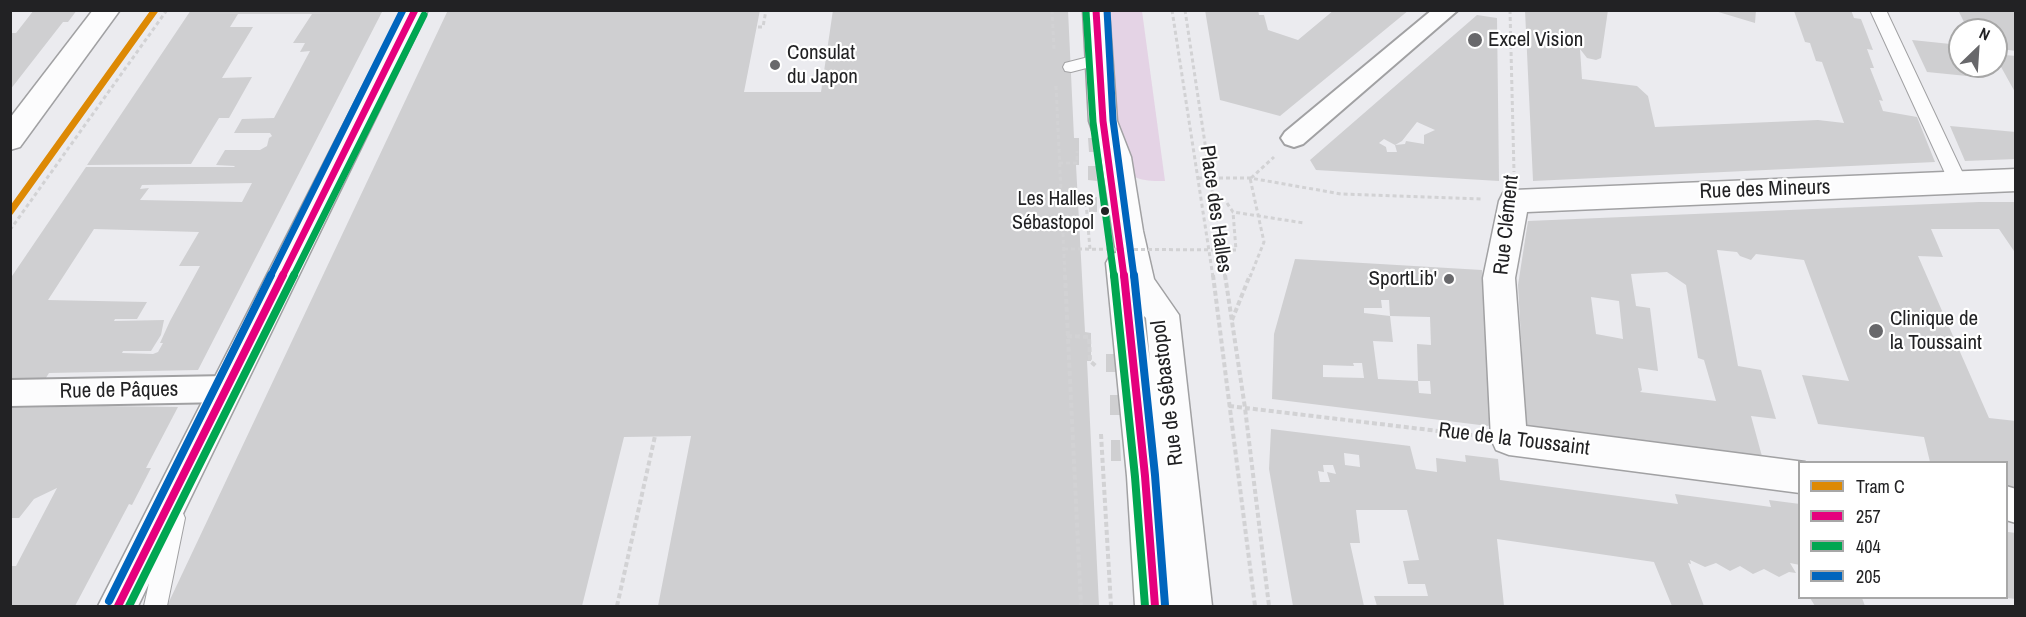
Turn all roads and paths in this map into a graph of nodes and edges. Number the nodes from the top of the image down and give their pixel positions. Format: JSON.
{"nodes":[{"id":1,"x":107,"y":10,"type":"edge"},
{"id":2,"x":167,"y":10,"type":"edge"},
{"id":3,"x":415,"y":10,"type":"edge"},
{"id":4,"x":766,"y":10,"type":"edge"},
{"id":5,"x":1052,"y":10,"type":"edge"},
{"id":6,"x":1096,"y":10,"type":"edge"},
{"id":7,"x":1172,"y":10,"type":"edge"},
{"id":8,"x":1185,"y":10,"type":"edge"},
{"id":9,"x":1447,"y":10,"type":"edge"},
{"id":10,"x":1510,"y":10,"type":"edge"},
{"id":11,"x":1878,"y":10,"type":"edge"},
{"id":12,"x":758,"y":27,"type":"dead end"},
{"id":13,"x":1054,"y":57,"type":"dead end"},
{"id":14,"x":1101,"y":68,"type":"junction"},
{"id":15,"x":1066,"y":75,"type":"joint"},
{"id":16,"x":1090,"y":134,"type":"junction"},
{"id":17,"x":1294,"y":138,"type":"dead end"},
{"id":18,"x":10,"y":140,"type":"edge"},
{"id":19,"x":1059,"y":163,"type":"junction"},
{"id":20,"x":1198,"y":178,"type":"junction"},
{"id":21,"x":1210,"y":178,"type":"junction"},
{"id":22,"x":1250,"y":178,"type":"junction"},
{"id":23,"x":2016,"y":180,"type":"edge"},
{"id":24,"x":1958,"y":182,"type":"junction"},
{"id":25,"x":1514,"y":201,"type":"junction"},
{"id":26,"x":1227,"y":203,"type":"dead end"},
{"id":27,"x":1233,"y":212,"type":"junction"},
{"id":28,"x":1304,"y":223,"type":"dead end"},
{"id":29,"x":10,"y":230,"type":"edge"},
{"id":30,"x":1064,"y":249,"type":"junction"},
{"id":31,"x":1232,"y":321,"type":"junction"},
{"id":32,"x":1067,"y":336,"type":"junction"},
{"id":33,"x":1097,"y":367,"type":"dead end"},
{"id":34,"x":227,"y":389,"type":"junction"},
{"id":35,"x":10,"y":393,"type":"edge"},
{"id":36,"x":1229,"y":406,"type":"junction"},
{"id":37,"x":1245,"y":408,"type":"junction"},
{"id":38,"x":656,"y":436,"type":"dead end"},
{"id":39,"x":1509,"y":439,"type":"junction"},
{"id":40,"x":184,"y":473,"type":"junction"},
{"id":41,"x":1798,"y":477,"type":"edge"},
{"id":42,"x":118,"y":606,"type":"edge"},
{"id":43,"x":155,"y":606,"type":"edge"},
{"id":44,"x":617,"y":606,"type":"edge"},
{"id":45,"x":1081,"y":606,"type":"edge"},
{"id":46,"x":1155,"y":606,"type":"edge"},
{"id":47,"x":1192,"y":606,"type":"edge"},
{"id":48,"x":1255,"y":606,"type":"edge"},
{"id":49,"x":1269,"y":606,"type":"edge"}],
"edges":[{"from":1,"to":18,"type":"street"},
{"from":2,"to":29,"type":"path"},
{"from":3,"to":34,"type":"street"},
{"from":4,"to":12,"type":"path"},
{"from":5,"to":13,"type":"path"},
{"from":6,"to":14,"type":"street","name":"Rue de Sébastopol"},
{"from":7,"to":20,"type":"path","name":"Place des Halles"},
{"from":8,"to":21,"type":"path","name":"Place des Halles"},
{"from":9,"to":17,"type":"street"},
{"from":10,"to":25,"type":"path","name":"Rue Clément"},
{"from":11,"to":24,"type":"lane"},
{"from":14,"to":15,"type":"lane"},
{"from":14,"to":16,"type":"street","name":"Rue de Sébastopol"},
{"from":15,"to":19,"type":"path"},
{"from":16,"to":19,"type":"path"},
{"from":16,"to":46,"type":"street"},
{"from":16,"to":47,"type":"street","name":"Rue de Sébastopol"},
{"from":19,"to":30,"type":"path"},
{"from":20,"to":21,"type":"path"},
{"from":20,"to":36,"type":"path"},
{"from":21,"to":22,"type":"path"},
{"from":21,"to":31,"type":"path","name":"Place des Halles"},
{"from":22,"to":25,"type":"path"},
{"from":22,"to":31,"type":"path"},
{"from":23,"to":24,"type":"street","name":"Rue des Mineurs"},
{"from":24,"to":25,"type":"street","name":"Rue des Mineurs"},
{"from":25,"to":39,"type":"street","name":"Rue Clément"},
{"from":26,"to":27,"type":"path"},
{"from":27,"to":28,"type":"path"},
{"from":27,"to":30,"type":"path","bridge":true},
{"from":30,"to":32,"type":"path"},
{"from":31,"to":37,"type":"path","name":"Place des Halles"},
{"from":32,"to":33,"type":"path"},
{"from":32,"to":45,"type":"path"},
{"from":34,"to":35,"type":"street","name":"Rue de Pâques"},
{"from":34,"to":40,"type":"street"},
{"from":36,"to":37,"type":"path","name":"Rue de la Toussaint"},
{"from":36,"to":48,"type":"path"},
{"from":37,"to":39,"type":"path","name":"Rue de la Toussaint"},
{"from":37,"to":49,"type":"path","name":"Place des Halles"},
{"from":38,"to":44,"type":"path"},
{"from":39,"to":41,"type":"street","name":"Rue de la Toussaint"},
{"from":40,"to":42,"type":"street"},
{"from":40,"to":43,"type":"lane"}]}
